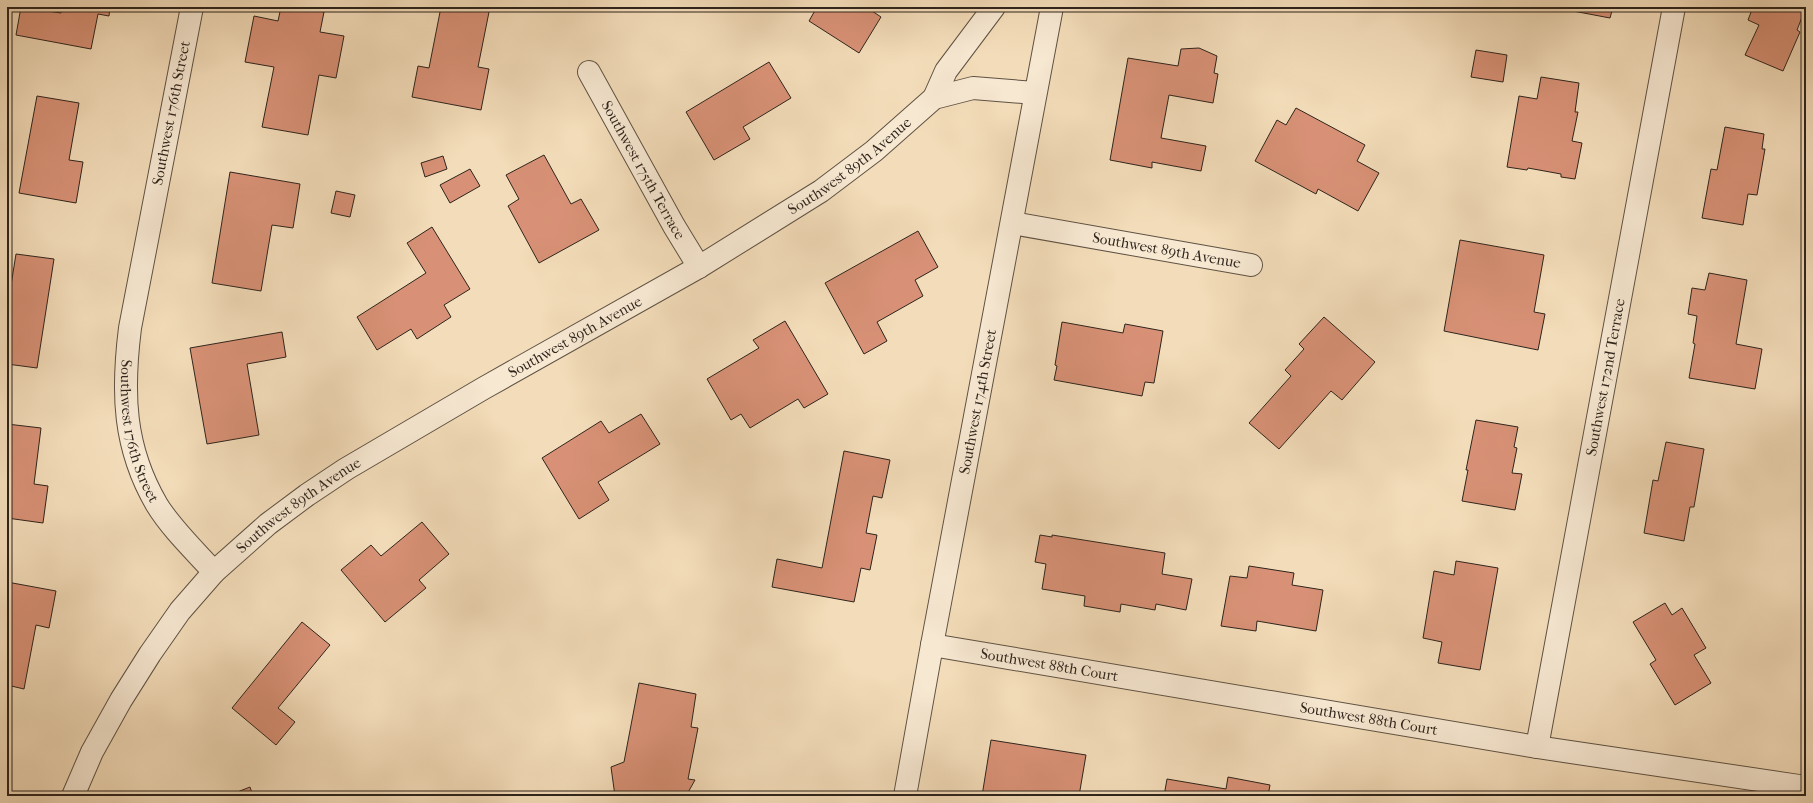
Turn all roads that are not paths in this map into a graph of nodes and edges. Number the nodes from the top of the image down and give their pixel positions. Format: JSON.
{"nodes":[{"id":1,"x":192,"y":7,"type":"edge"},
{"id":2,"x":994,"y":7,"type":"edge"},
{"id":3,"x":1052,"y":7,"type":"edge"},
{"id":4,"x":1674,"y":7,"type":"edge"},
{"id":5,"x":589,"y":72,"type":"dead end"},
{"id":6,"x":1035,"y":93,"type":"junction"},
{"id":7,"x":934,"y":98,"type":"junction"},
{"id":8,"x":1012,"y":223,"type":"junction"},
{"id":9,"x":1251,"y":265,"type":"dead end"},
{"id":10,"x":699,"y":266,"type":"junction"},
{"id":11,"x":214,"y":572,"type":"junction"},
{"id":12,"x":932,"y":645,"type":"junction"},
{"id":13,"x":1537,"y":747,"type":"junction"},
{"id":14,"x":1806,"y":787,"type":"edge"},
{"id":15,"x":73,"y":796,"type":"edge"},
{"id":16,"x":906,"y":796,"type":"edge"}],
"edges":[{"from":1,"to":11,"type":"street","name":"Southwest 176th Street"},
{"from":2,"to":7,"type":"street","name":"Southwest 89th Avenue"},
{"from":3,"to":6,"type":"street","name":"Southwest 174th Street"},
{"from":4,"to":13,"type":"street","name":"Southwest 172nd Terrace"},
{"from":5,"to":10,"type":"street","name":"Southwest 175th Terrace"},
{"from":6,"to":7,"type":"street","name":"Southwest 89th Avenue"},
{"from":6,"to":8,"type":"street","name":"Southwest 174th Street"},
{"from":7,"to":10,"type":"street","name":"Southwest 89th Avenue"},
{"from":8,"to":9,"type":"street","name":"Southwest 89th Avenue"},
{"from":8,"to":12,"type":"street","name":"Southwest 174th Street"},
{"from":10,"to":11,"type":"street","name":"Southwest 89th Avenue"},
{"from":11,"to":15,"type":"street"},
{"from":12,"to":13,"type":"street","name":"Southwest 88th Court"},
{"from":12,"to":16,"type":"street","name":"Southwest 174th Street"},
{"from":13,"to":14,"type":"street","name":"Southwest 88th Court"}]}
